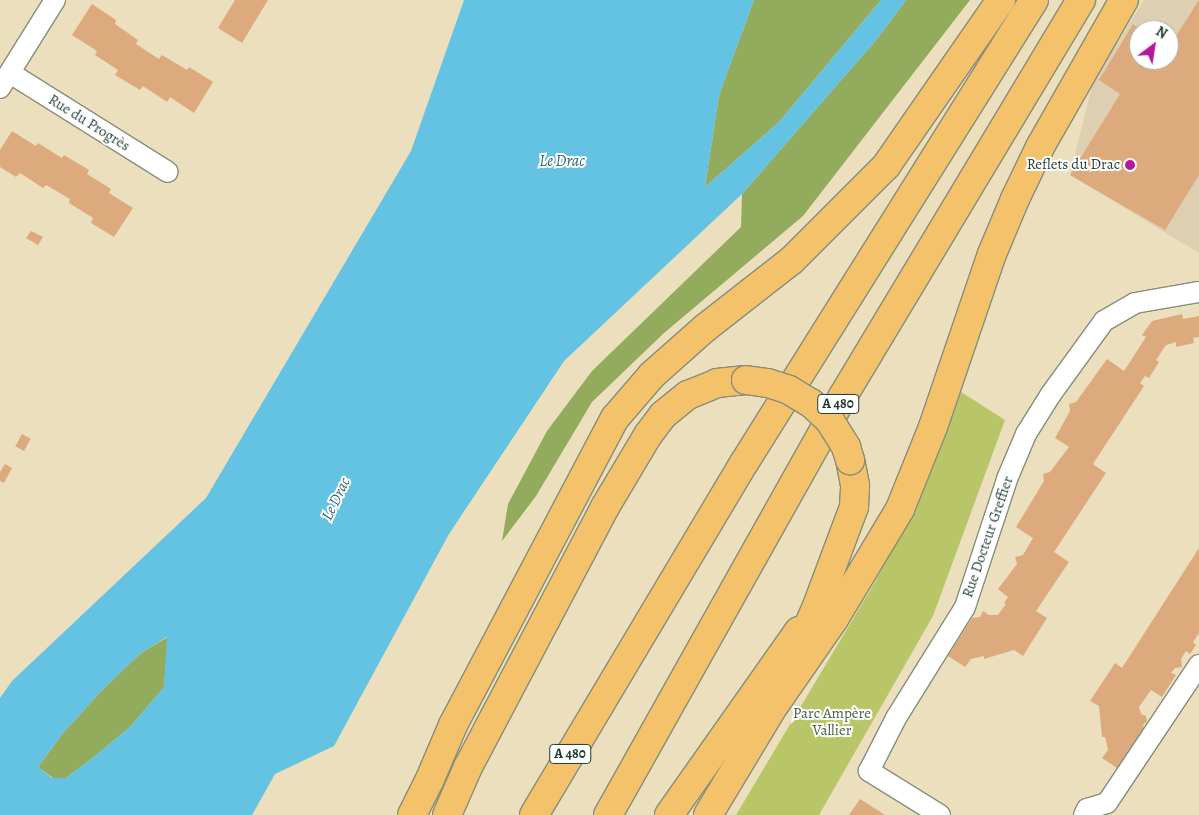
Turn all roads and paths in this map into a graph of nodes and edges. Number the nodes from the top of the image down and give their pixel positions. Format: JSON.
{"nodes":[{"id":1,"x":55,"y":0,"type":"edge"},
{"id":2,"x":1001,"y":0,"type":"edge"},
{"id":3,"x":1034,"y":0,"type":"edge"},
{"id":4,"x":1081,"y":0,"type":"edge"},
{"id":5,"x":1124,"y":0,"type":"edge"},
{"id":6,"x":5,"y":81,"type":"edge"},
{"id":7,"x":168,"y":172,"type":"dead end"},
{"id":8,"x":1199,"y":292,"type":"edge"},
{"id":9,"x":605,"y":507,"type":"junction"},
{"id":10,"x":817,"y":606,"type":"junction"},
{"id":11,"x":1199,"y":665,"type":"edge"},
{"id":12,"x":771,"y":710,"type":"junction"},
{"id":13,"x":430,"y":779,"type":"junction"},
{"id":14,"x":412,"y":815,"type":"edge"},
{"id":15,"x":447,"y":815,"type":"edge"},
{"id":16,"x":534,"y":815,"type":"edge"},
{"id":17,"x":608,"y":815,"type":"edge"},
{"id":18,"x":668,"y":815,"type":"edge"},
{"id":19,"x":708,"y":815,"type":"edge"},
{"id":20,"x":940,"y":815,"type":"edge"},
{"id":21,"x":1084,"y":815,"type":"edge"}],
"edges":[{"from":1,"to":6,"type":"street","name":"Rue du Progrès"},
{"from":2,"to":13,"type":"highway"},
{"from":3,"to":16,"type":"highway","number":"A 480"},
{"from":4,"to":17,"type":"highway","number":"A 480"},
{"from":5,"to":12,"type":"highway"},
{"from":6,"to":7,"type":"street","name":"Rue du Progrès"},
{"from":8,"to":20,"type":"street","name":"Rue Docteur Greffier"},
{"from":9,"to":10,"type":"highway","bridge":true},
{"from":9,"to":13,"type":"highway"},
{"from":9,"to":15,"type":"highway"},
{"from":10,"to":12,"type":"highway"},
{"from":10,"to":18,"type":"highway"},
{"from":11,"to":21,"type":"street"},
{"from":12,"to":19,"type":"highway"},
{"from":13,"to":14,"type":"highway"}]}
